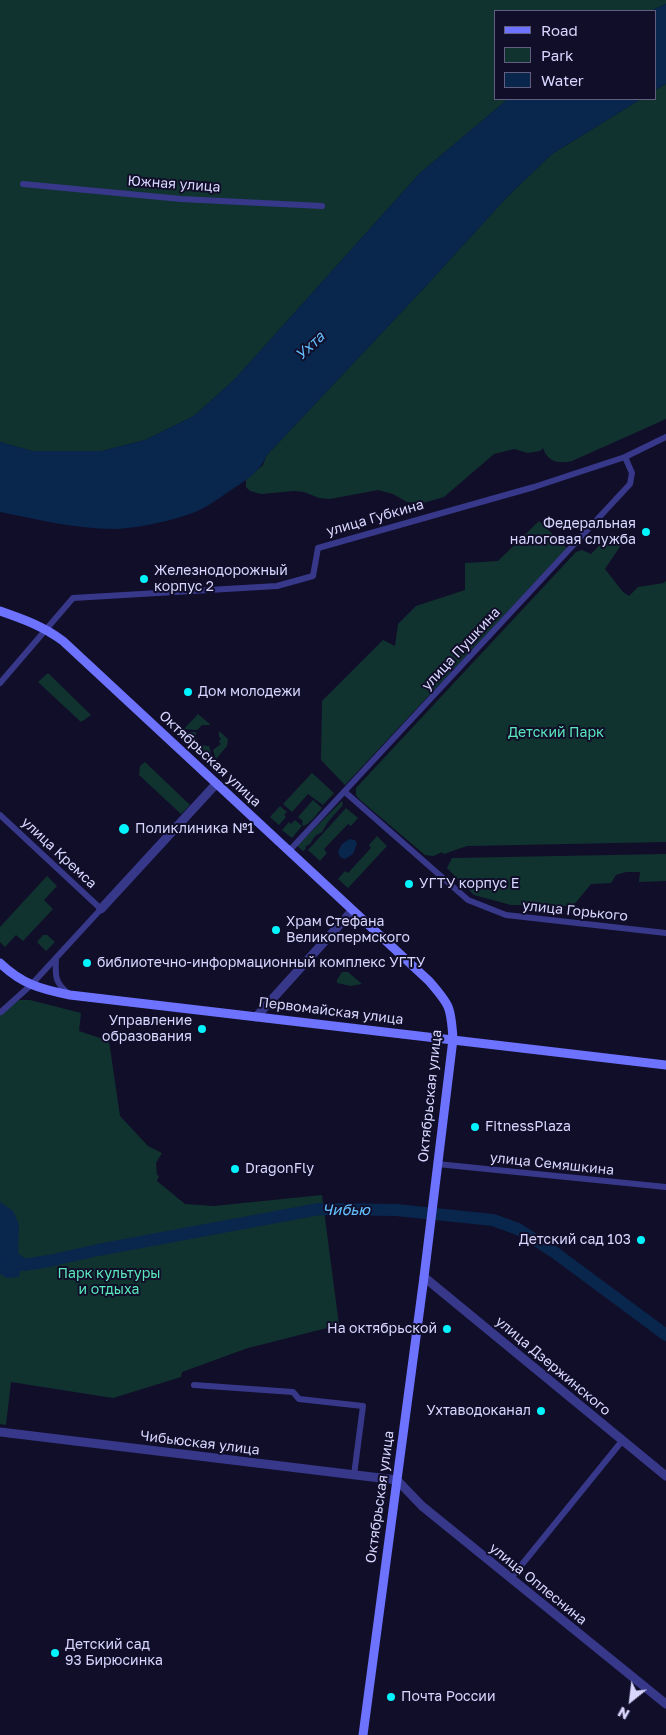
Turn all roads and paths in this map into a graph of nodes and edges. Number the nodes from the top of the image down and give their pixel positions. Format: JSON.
{"nodes":[{"id":1,"x":23,"y":184,"type":"dead end"},
{"id":2,"x":322,"y":206,"type":"dead end"},
{"id":3,"x":666,"y":438,"type":"edge"},
{"id":4,"x":625,"y":457,"type":"junction"},
{"id":5,"x":0,"y":611,"type":"edge"},
{"id":6,"x":47,"y":630,"type":"junction"},
{"id":7,"x":0,"y":683,"type":"edge"},
{"id":8,"x":216,"y":784,"type":"junction"},
{"id":9,"x":345,"y":792,"type":"junction"},
{"id":10,"x":0,"y":815,"type":"edge"},
{"id":11,"x":289,"y":851,"type":"junction"},
{"id":12,"x":101,"y":909,"type":"junction"},
{"id":13,"x":352,"y":911,"type":"junction"},
{"id":14,"x":666,"y":933,"type":"edge"},
{"id":15,"x":56,"y":959,"type":"junction"},
{"id":16,"x":0,"y":963,"type":"edge"},
{"id":17,"x":31,"y":985,"type":"junction"},
{"id":18,"x":70,"y":995,"type":"junction"},
{"id":19,"x":1,"y":1012,"type":"edge"},
{"id":20,"x":256,"y":1016,"type":"junction"},
{"id":21,"x":452,"y":1039,"type":"junction"},
{"id":22,"x":666,"y":1065,"type":"edge"},
{"id":23,"x":437,"y":1164,"type":"junction"},
{"id":24,"x":666,"y":1187,"type":"edge"},
{"id":25,"x":424,"y":1277,"type":"junction"},
{"id":26,"x":194,"y":1385,"type":"dead end"},
{"id":27,"x":0,"y":1432,"type":"edge"},
{"id":28,"x":622,"y":1440,"type":"junction"},
{"id":29,"x":354,"y":1475,"type":"junction"},
{"id":30,"x":666,"y":1476,"type":"edge"},
{"id":31,"x":396,"y":1480,"type":"junction"},
{"id":32,"x":511,"y":1578,"type":"junction"},
{"id":33,"x":666,"y":1704,"type":"edge"},
{"id":34,"x":362,"y":1735,"type":"edge"}],
"edges":[{"from":1,"to":2,"type":"street","name":"Южная улица"},
{"from":3,"to":4,"type":"street","name":"улица Губкина"},
{"from":4,"to":6,"type":"street","name":"улица Губкина"},
{"from":4,"to":9,"type":"street","name":"улица Пушкина"},
{"from":5,"to":6,"type":"main road","name":"Октябрьская улица"},
{"from":6,"to":7,"type":"street"},
{"from":6,"to":8,"type":"main road","name":"Октябрьская улица"},
{"from":8,"to":11,"type":"main road","name":"Октябрьская улица"},
{"from":8,"to":12,"type":"street"},
{"from":9,"to":11,"type":"street","name":"улица Пушкина"},
{"from":9,"to":14,"type":"street","name":"улица Горького"},
{"from":10,"to":12,"type":"street","name":"улица Кремса"},
{"from":11,"to":13,"type":"main road","name":"Октябрьская улица"},
{"from":12,"to":15,"type":"street"},
{"from":13,"to":20,"type":"street"},
{"from":13,"to":21,"type":"main road","name":"Октябрьская улица"},
{"from":15,"to":17,"type":"street"},
{"from":15,"to":18,"type":"street"},
{"from":16,"to":17,"type":"main road","name":"Первомайская улица"},
{"from":17,"to":18,"type":"main road","name":"Первомайская улица"},
{"from":17,"to":19,"type":"street"},
{"from":18,"to":20,"type":"main road","name":"Первомайская улица"},
{"from":20,"to":21,"type":"main road","name":"Первомайская улица"},
{"from":21,"to":22,"type":"main road","name":"Первомайская улица"},
{"from":21,"to":23,"type":"main road","name":"Октябрьская улица"},
{"from":23,"to":24,"type":"street","name":"улица Семяшкина"},
{"from":23,"to":25,"type":"main road","name":"Октябрьская улица"},
{"from":25,"to":28,"type":"street","name":"улица Дзержинского"},
{"from":25,"to":31,"type":"main road","name":"Октябрьская улица"},
{"from":26,"to":29,"type":"street"},
{"from":27,"to":29,"type":"street","name":"Чибьюская улица"},
{"from":28,"to":30,"type":"street","name":"улица Дзержинского"},
{"from":28,"to":32,"type":"street"},
{"from":29,"to":31,"type":"street","name":"Чибьюская улица"},
{"from":31,"to":32,"type":"street","name":"улица Оплеснина"},
{"from":31,"to":34,"type":"main road","name":"Октябрьская улица"},
{"from":32,"to":33,"type":"street","name":"улица Оплеснина"}]}
